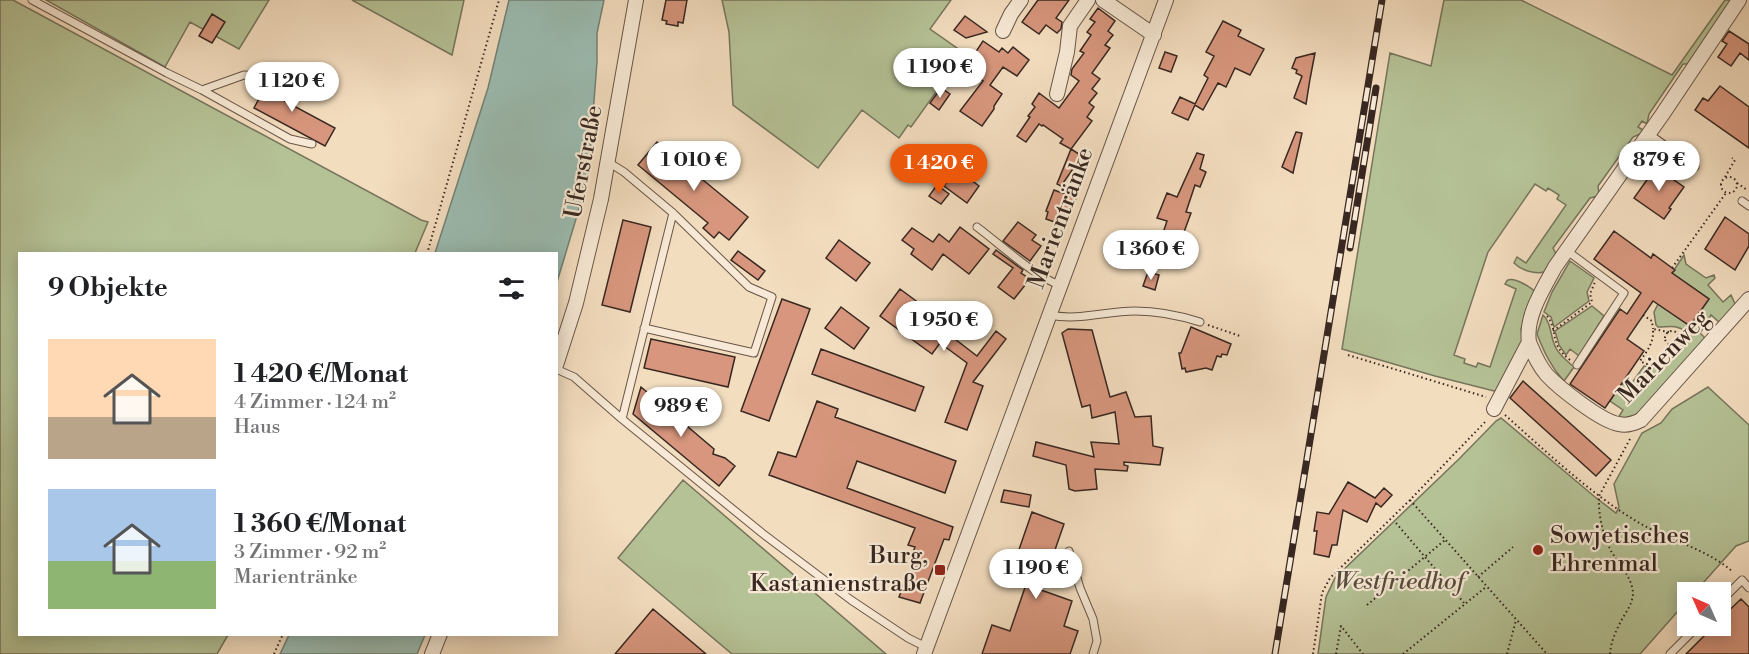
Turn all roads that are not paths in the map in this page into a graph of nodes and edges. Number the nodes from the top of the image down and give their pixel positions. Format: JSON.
{"nodes":[{"id":1,"x":32,"y":0,"type":"edge"},
{"id":2,"x":636,"y":0,"type":"edge"},
{"id":3,"x":1021,"y":0,"type":"edge"},
{"id":4,"x":1088,"y":0,"type":"edge"},
{"id":5,"x":1103,"y":0,"type":"edge"},
{"id":6,"x":1166,"y":0,"type":"edge"},
{"id":7,"x":1739,"y":0,"type":"edge"},
{"id":8,"x":1003,"y":31,"type":"dead end"},
{"id":9,"x":1154,"y":35,"type":"junction"},
{"id":10,"x":270,"y":75,"type":"dead end"},
{"id":11,"x":202,"y":90,"type":"junction"},
{"id":12,"x":1057,"y":94,"type":"dead end"},
{"id":13,"x":1648,"y":134,"type":"junction"},
{"id":14,"x":312,"y":144,"type":"dead end"},
{"id":15,"x":608,"y":162,"type":"junction"},
{"id":16,"x":1695,"y":167,"type":"dead end"},
{"id":17,"x":673,"y":213,"type":"junction"},
{"id":18,"x":977,"y":227,"type":"dead end"},
{"id":19,"x":1566,"y":250,"type":"junction"},
{"id":20,"x":1060,"y":285,"type":"junction"},
{"id":21,"x":1749,"y":299,"type":"edge"},
{"id":22,"x":1050,"y":315,"type":"junction"},
{"id":23,"x":1200,"y":322,"type":"road end"},
{"id":24,"x":644,"y":328,"type":"junction"},
{"id":25,"x":1529,"y":342,"type":"junction"},
{"id":26,"x":558,"y":361,"type":"edge"},
{"id":27,"x":1577,"y":365,"type":"road end"},
{"id":28,"x":558,"y":368,"type":"edge"},
{"id":29,"x":1496,"y":405,"type":"road end"},
{"id":30,"x":622,"y":419,"type":"junction"},
{"id":31,"x":1069,"y":551,"type":"dead end"},
{"id":32,"x":1749,"y":588,"type":"edge"},
{"id":33,"x":1731,"y":591,"type":"edge"},
{"id":34,"x":439,"y":636,"type":"edge"},
{"id":35,"x":1688,"y":636,"type":"edge"},
{"id":36,"x":925,"y":651,"type":"edge"},
{"id":37,"x":432,"y":654,"type":"edge"},
{"id":38,"x":1093,"y":654,"type":"edge"},
{"id":39,"x":1670,"y":654,"type":"edge"}],
"edges":[{"from":1,"to":11,"type":"lane"},
{"from":2,"to":15,"type":"street","name":"Uferstraße"},
{"from":3,"to":8,"type":"street"},
{"from":4,"to":12,"type":"street"},
{"from":5,"to":9,"type":"street"},
{"from":6,"to":9,"type":"street","name":"Marientränke"},
{"from":7,"to":13,"type":"street"},
{"from":9,"to":20,"type":"street","name":"Marientränke"},
{"from":10,"to":11,"type":"lane"},
{"from":11,"to":14,"type":"lane"},
{"from":13,"to":16,"type":"lane"},
{"from":13,"to":19,"type":"street"},
{"from":15,"to":17,"type":"lane"},
{"from":15,"to":26,"type":"street","name":"Uferstraße"},
{"from":17,"to":24,"type":"lane"},
{"from":17,"to":24,"type":"lane"},
{"from":18,"to":20,"type":"lane"},
{"from":19,"to":25,"type":"street"},
{"from":19,"to":27,"type":"lane"},
{"from":20,"to":22,"type":"street","name":"Marientränke"},
{"from":21,"to":25,"type":"street","name":"Marienweg"},
{"from":22,"to":23,"type":"lane"},
{"from":22,"to":36,"type":"street","name":"Marientränke"},
{"from":24,"to":30,"type":"lane"},
{"from":25,"to":29,"type":"street"},
{"from":28,"to":30,"type":"lane"},
{"from":30,"to":36,"type":"lane"},
{"from":31,"to":38,"type":"lane"},
{"from":32,"to":33,"type":"lane"},
{"from":34,"to":37,"type":"street"},
{"from":35,"to":39,"type":"lane"}]}
